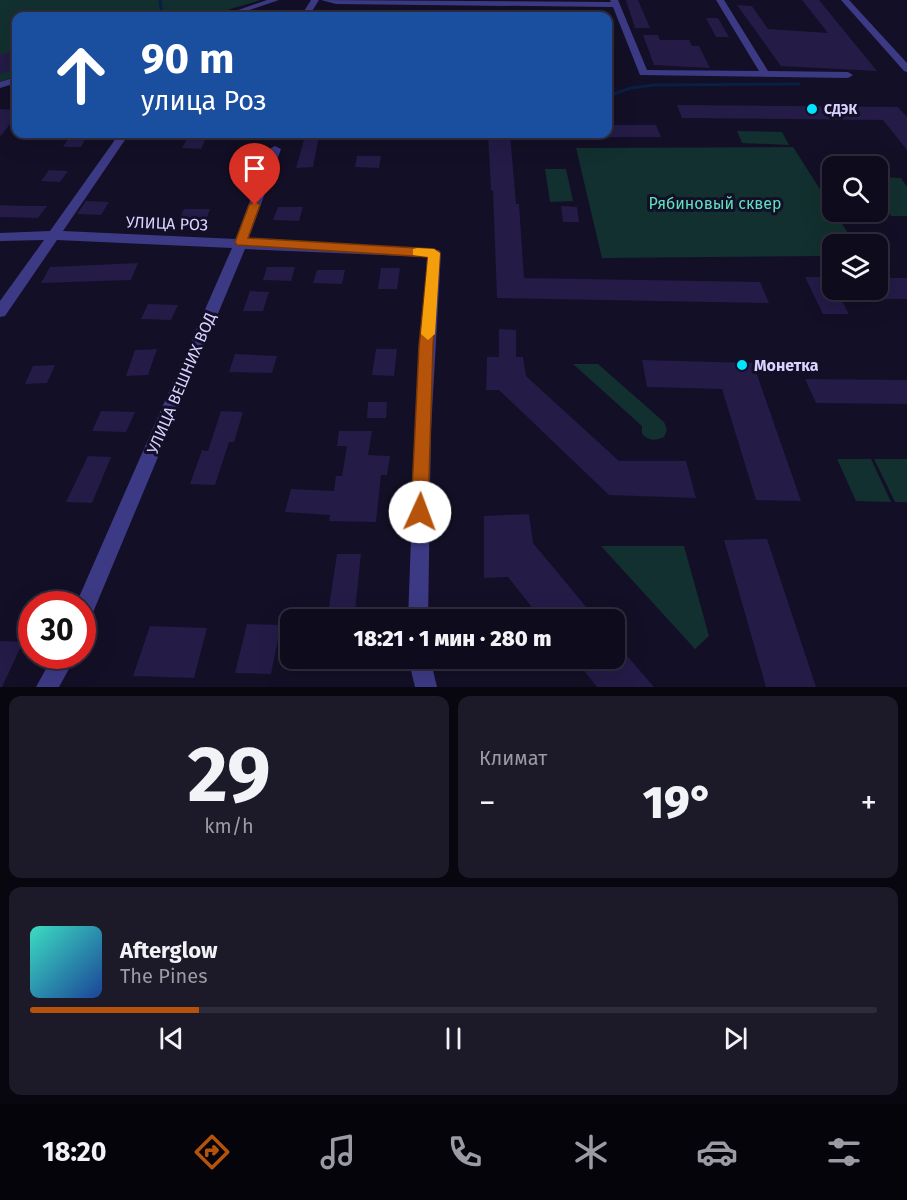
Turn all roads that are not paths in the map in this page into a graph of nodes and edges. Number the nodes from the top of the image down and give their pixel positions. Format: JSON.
{"nodes":[{"id":1,"x":275,"y":0,"type":"edge"},
{"id":2,"x":325,"y":0,"type":"edge"},
{"id":3,"x":720,"y":0,"type":"edge"},
{"id":4,"x":845,"y":0,"type":"edge"},
{"id":5,"x":615,"y":3,"type":"edge"},
{"id":6,"x":238,"y":12,"type":"edge"},
{"id":7,"x":907,"y":69,"type":"edge"},
{"id":8,"x":765,"y":74,"type":"junction"},
{"id":9,"x":848,"y":75,"type":"dead end"},
{"id":10,"x":121,"y":138,"type":"edge"},
{"id":11,"x":275,"y":149,"type":"dead end"},
{"id":12,"x":52,"y":235,"type":"junction"},
{"id":13,"x":0,"y":237,"type":"edge"},
{"id":14,"x":241,"y":242,"type":"junction"},
{"id":15,"x":0,"y":312,"type":"edge"},
{"id":16,"x":92,"y":591,"type":"edge"},
{"id":17,"x":418,"y":609,"type":"edge"},
{"id":18,"x":57,"y":669,"type":"edge"},
{"id":19,"x":422,"y":669,"type":"edge"},
{"id":20,"x":47,"y":687,"type":"edge"},
{"id":21,"x":426,"y":687,"type":"edge"}],
"edges":[{"from":1,"to":6,"type":"street"},
{"from":2,"to":5,"type":"street"},
{"from":3,"to":8,"type":"street"},
{"from":4,"to":7,"type":"street"},
{"from":5,"to":8,"type":"street"},
{"from":8,"to":9,"type":"street"},
{"from":10,"to":12,"type":"street"},
{"from":11,"to":14,"type":"street","name":"УЛИЦА ВЕШНИХ ВОД"},
{"from":12,"to":13,"type":"street","name":"УЛИЦА РОЗ"},
{"from":12,"to":14,"type":"street","name":"УЛИЦА РОЗ"},
{"from":12,"to":15,"type":"street"},
{"from":14,"to":16,"type":"street","name":"УЛИЦА ВЕШНИХ ВОД"},
{"from":14,"to":17,"type":"street","name":"УЛИЦА РОЗ"},
{"from":18,"to":20,"type":"street"},
{"from":19,"to":21,"type":"street"}]}
